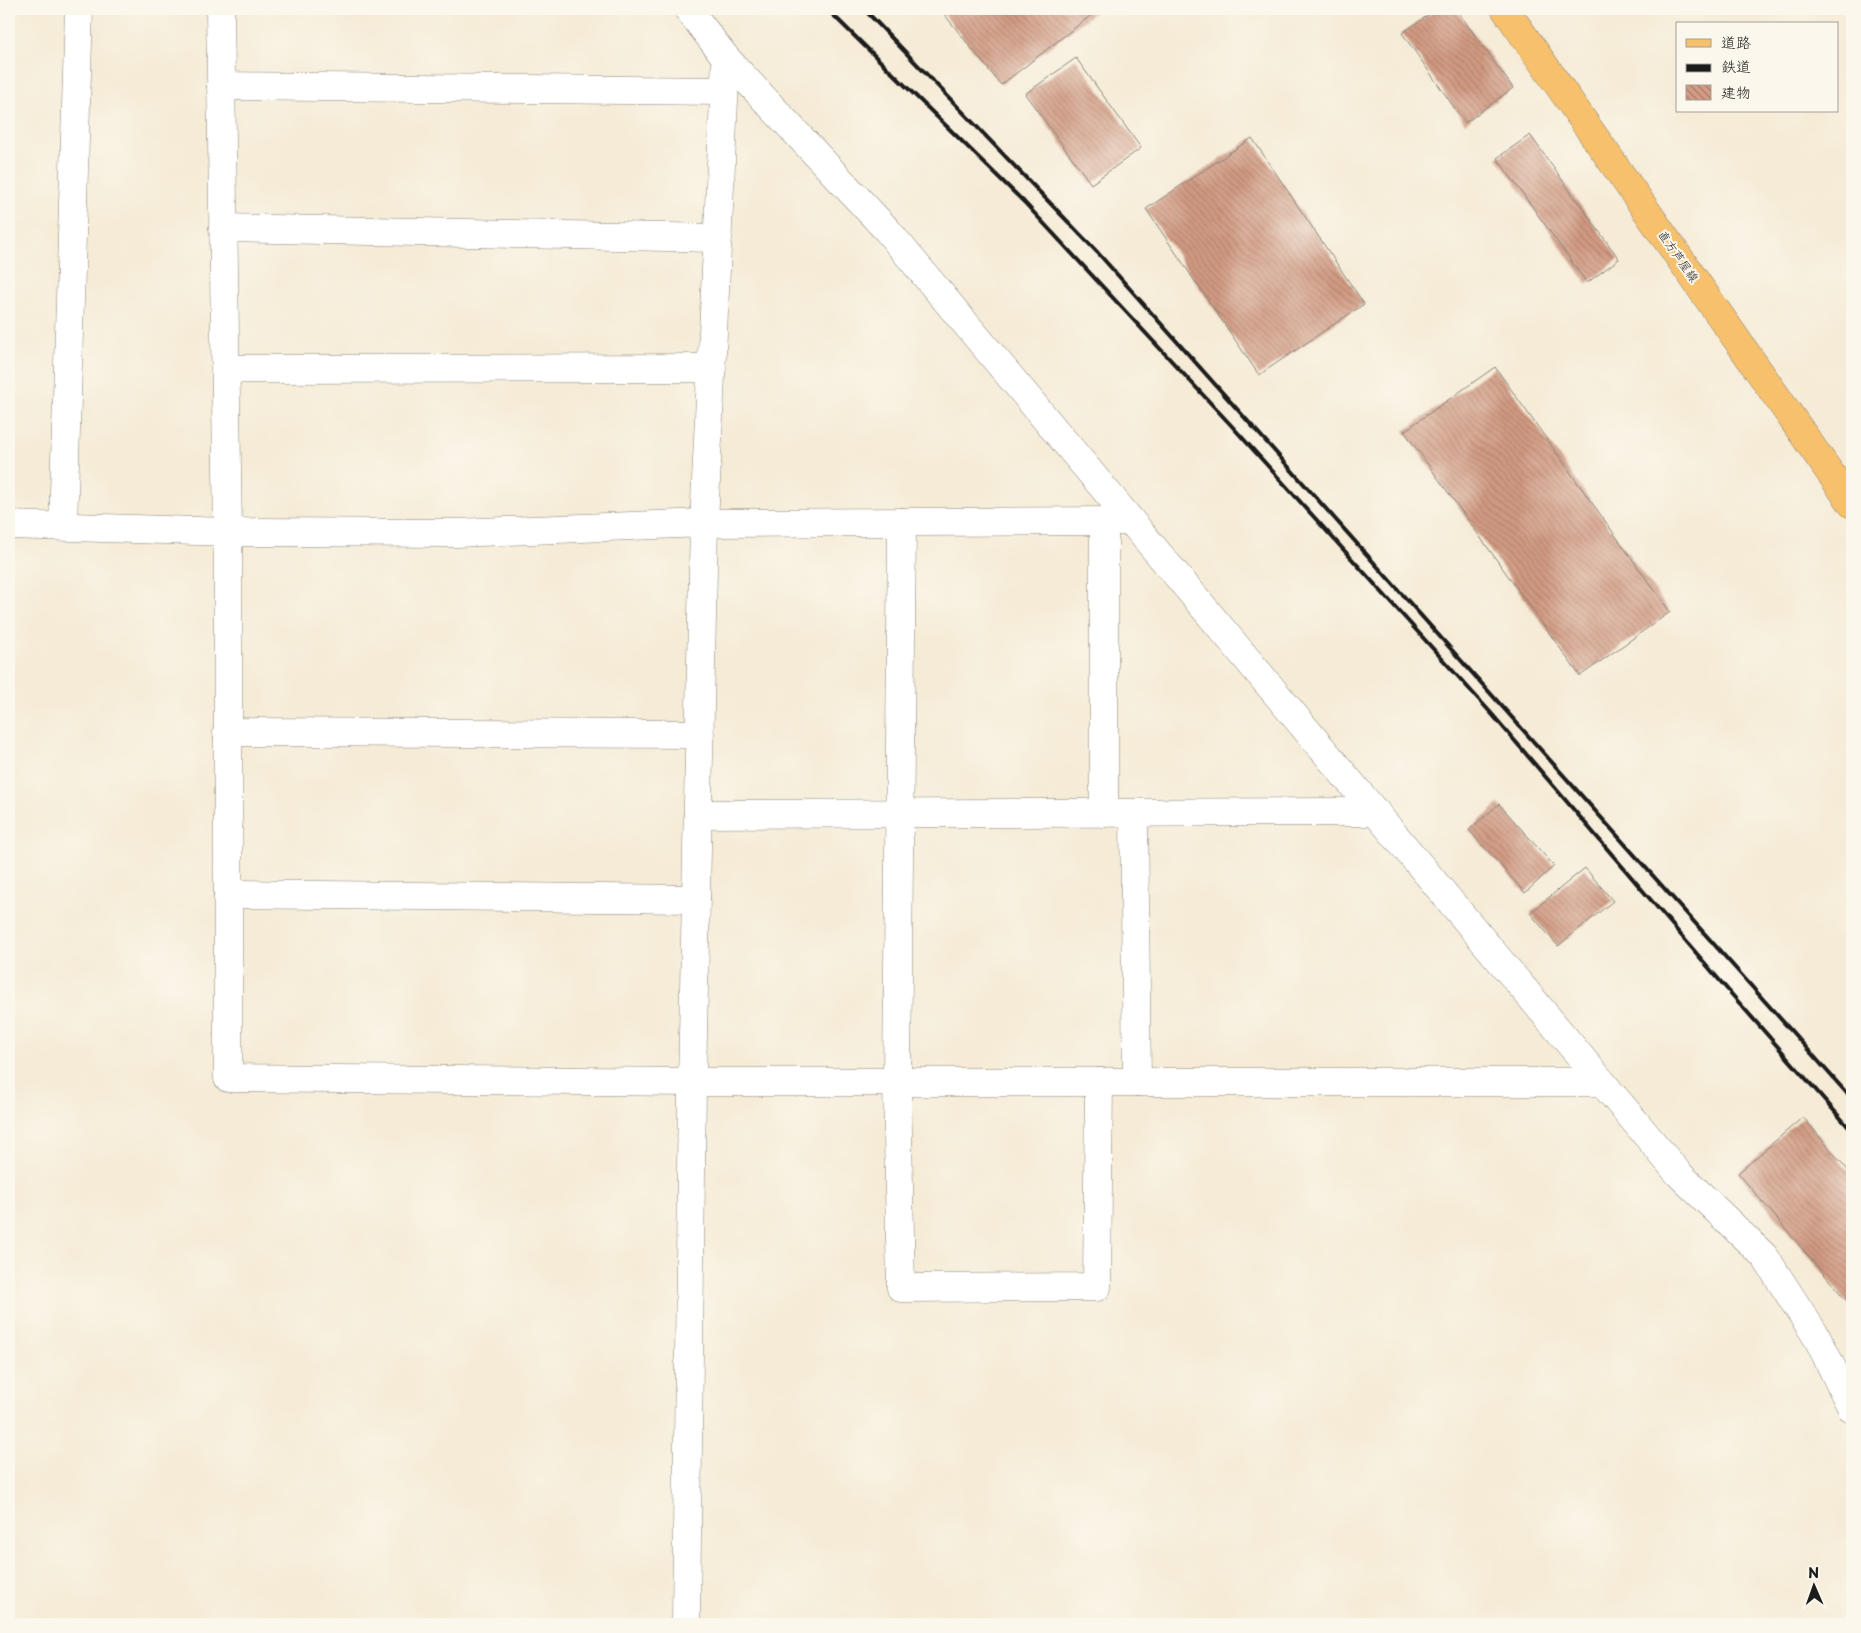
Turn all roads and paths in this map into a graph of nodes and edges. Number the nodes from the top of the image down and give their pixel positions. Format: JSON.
{"nodes":[{"id":1,"x":79,"y":9,"type":"edge"},
{"id":2,"x":220,"y":9,"type":"edge"},
{"id":3,"x":688,"y":9,"type":"edge"},
{"id":4,"x":1505,"y":9,"type":"edge"},
{"id":5,"x":726,"y":58,"type":"junction"},
{"id":6,"x":221,"y":86,"type":"junction"},
{"id":7,"x":724,"y":91,"type":"junction"},
{"id":8,"x":223,"y":228,"type":"junction"},
{"id":9,"x":718,"y":238,"type":"junction"},
{"id":10,"x":712,"y":368,"type":"junction"},
{"id":11,"x":225,"y":369,"type":"junction"},
{"id":12,"x":1852,"y":504,"type":"edge"},
{"id":13,"x":1117,"y":521,"type":"junction"},
{"id":14,"x":704,"y":522,"type":"junction"},
{"id":15,"x":902,"y":522,"type":"junction"},
{"id":16,"x":9,"y":525,"type":"edge"},
{"id":17,"x":63,"y":526,"type":"junction"},
{"id":18,"x":228,"y":532,"type":"junction"},
{"id":19,"x":228,"y":732,"type":"junction"},
{"id":20,"x":700,"y":734,"type":"junction"},
{"id":21,"x":1376,"y":812,"type":"junction"},
{"id":22,"x":1104,"y":813,"type":"junction"},
{"id":23,"x":1134,"y":813,"type":"junction"},
{"id":24,"x":698,"y":814,"type":"junction"},
{"id":25,"x":900,"y":814,"type":"junction"},
{"id":26,"x":228,"y":894,"type":"junction"},
{"id":27,"x":696,"y":899,"type":"junction"},
{"id":28,"x":692,"y":1082,"type":"junction"},
{"id":29,"x":897,"y":1082,"type":"junction"},
{"id":30,"x":1099,"y":1082,"type":"junction"},
{"id":31,"x":1137,"y":1082,"type":"junction"},
{"id":32,"x":1602,"y":1082,"type":"junction"},
{"id":33,"x":1852,"y":1409,"type":"edge"},
{"id":34,"x":686,"y":1624,"type":"edge"}],
"edges":[{"from":1,"to":17,"type":"street"},
{"from":2,"to":6,"type":"street"},
{"from":3,"to":5,"type":"street"},
{"from":4,"to":12,"type":"main road","name":"直方芦屋線"},
{"from":5,"to":7,"type":"street"},
{"from":5,"to":13,"type":"street"},
{"from":6,"to":7,"type":"street"},
{"from":6,"to":8,"type":"street"},
{"from":7,"to":9,"type":"street"},
{"from":8,"to":9,"type":"street"},
{"from":8,"to":11,"type":"street"},
{"from":9,"to":10,"type":"street"},
{"from":10,"to":11,"type":"street"},
{"from":10,"to":14,"type":"street"},
{"from":11,"to":18,"type":"street"},
{"from":13,"to":15,"type":"street"},
{"from":13,"to":21,"type":"street"},
{"from":13,"to":22,"type":"street"},
{"from":14,"to":15,"type":"street"},
{"from":14,"to":18,"type":"street"},
{"from":14,"to":20,"type":"street"},
{"from":15,"to":25,"type":"street"},
{"from":16,"to":17,"type":"street"},
{"from":17,"to":18,"type":"street"},
{"from":18,"to":19,"type":"street"},
{"from":19,"to":20,"type":"street"},
{"from":19,"to":26,"type":"street"},
{"from":20,"to":24,"type":"street"},
{"from":21,"to":23,"type":"street"},
{"from":21,"to":32,"type":"street"},
{"from":22,"to":23,"type":"street"},
{"from":22,"to":25,"type":"street"},
{"from":23,"to":31,"type":"street"},
{"from":24,"to":25,"type":"street"},
{"from":24,"to":27,"type":"street"},
{"from":25,"to":29,"type":"street"},
{"from":26,"to":27,"type":"street"},
{"from":26,"to":28,"type":"street"},
{"from":27,"to":28,"type":"street"},
{"from":28,"to":29,"type":"street"},
{"from":28,"to":34,"type":"street"},
{"from":29,"to":30,"type":"street"},
{"from":29,"to":30,"type":"street"},
{"from":30,"to":31,"type":"street"},
{"from":31,"to":32,"type":"street"},
{"from":32,"to":33,"type":"street"}]}
